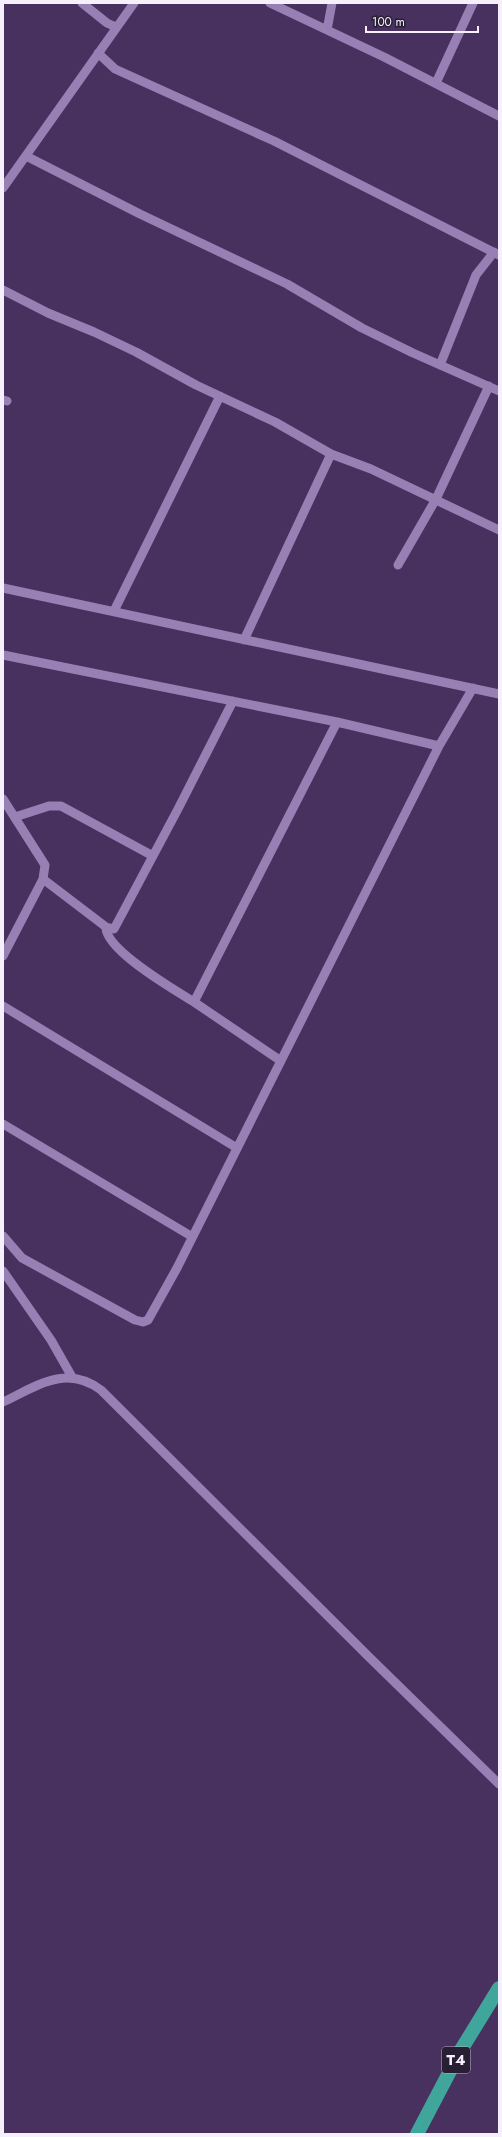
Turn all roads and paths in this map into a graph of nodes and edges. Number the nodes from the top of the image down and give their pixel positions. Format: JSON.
{"nodes":[{"id":1,"x":82,"y":3,"type":"edge"},
{"id":2,"x":134,"y":3,"type":"edge"},
{"id":3,"x":270,"y":3,"type":"edge"},
{"id":4,"x":332,"y":3,"type":"edge"},
{"id":5,"x":473,"y":3,"type":"edge"},
{"id":6,"x":116,"y":27,"type":"junction"},
{"id":7,"x":328,"y":30,"type":"junction"},
{"id":8,"x":98,"y":53,"type":"junction"},
{"id":9,"x":436,"y":83,"type":"junction"},
{"id":10,"x":499,"y":116,"type":"edge"},
{"id":11,"x":26,"y":156,"type":"junction"},
{"id":12,"x":3,"y":188,"type":"edge"},
{"id":13,"x":496,"y":253,"type":"edge"},
{"id":14,"x":3,"y":290,"type":"edge"},
{"id":15,"x":440,"y":365,"type":"junction"},
{"id":16,"x":489,"y":386,"type":"junction"},
{"id":17,"x":499,"y":391,"type":"edge"},
{"id":18,"x":220,"y":396,"type":"junction"},
{"id":19,"x":331,"y":454,"type":"junction"},
{"id":20,"x":436,"y":499,"type":"junction"},
{"id":21,"x":499,"y":530,"type":"edge"},
{"id":22,"x":398,"y":565,"type":"dead end"},
{"id":23,"x":3,"y":588,"type":"edge"},
{"id":24,"x":114,"y":611,"type":"junction"},
{"id":25,"x":244,"y":640,"type":"junction"},
{"id":26,"x":3,"y":655,"type":"edge"},
{"id":27,"x":473,"y":688,"type":"junction"},
{"id":28,"x":499,"y":694,"type":"edge"},
{"id":29,"x":233,"y":701,"type":"junction"},
{"id":30,"x":337,"y":722,"type":"junction"},
{"id":31,"x":439,"y":746,"type":"junction"},
{"id":32,"x":3,"y":798,"type":"edge"},
{"id":33,"x":15,"y":817,"type":"junction"},
{"id":34,"x":153,"y":856,"type":"junction"},
{"id":35,"x":43,"y":879,"type":"junction"},
{"id":36,"x":106,"y":928,"type":"junction"},
{"id":37,"x":3,"y":956,"type":"edge"},
{"id":38,"x":194,"y":1002,"type":"junction"},
{"id":39,"x":3,"y":1006,"type":"edge"},
{"id":40,"x":281,"y":1061,"type":"junction"},
{"id":41,"x":3,"y":1124,"type":"edge"},
{"id":42,"x":237,"y":1148,"type":"junction"},
{"id":43,"x":3,"y":1236,"type":"edge"},
{"id":44,"x":192,"y":1236,"type":"junction"},
{"id":45,"x":3,"y":1271,"type":"edge"},
{"id":46,"x":72,"y":1377,"type":"junction"},
{"id":47,"x":3,"y":1402,"type":"edge"},
{"id":48,"x":499,"y":1784,"type":"edge"},
{"id":49,"x":499,"y":1988,"type":"edge"},
{"id":50,"x":417,"y":2134,"type":"edge"}],
"edges":[{"from":1,"to":6,"type":"street"},
{"from":2,"to":6,"type":"street"},
{"from":3,"to":7,"type":"street"},
{"from":4,"to":7,"type":"street"},
{"from":5,"to":9,"type":"street"},
{"from":6,"to":8,"type":"street"},
{"from":7,"to":9,"type":"street"},
{"from":8,"to":11,"type":"street"},
{"from":8,"to":13,"type":"street"},
{"from":9,"to":10,"type":"street"},
{"from":11,"to":12,"type":"street"},
{"from":11,"to":15,"type":"street"},
{"from":13,"to":15,"type":"street"},
{"from":14,"to":18,"type":"street"},
{"from":15,"to":16,"type":"street"},
{"from":16,"to":17,"type":"street"},
{"from":16,"to":20,"type":"street"},
{"from":18,"to":19,"type":"street"},
{"from":18,"to":24,"type":"street"},
{"from":19,"to":20,"type":"street"},
{"from":19,"to":25,"type":"street"},
{"from":20,"to":21,"type":"street"},
{"from":20,"to":22,"type":"street"},
{"from":23,"to":24,"type":"street"},
{"from":24,"to":25,"type":"street"},
{"from":25,"to":27,"type":"street"},
{"from":26,"to":29,"type":"street"},
{"from":27,"to":28,"type":"street"},
{"from":27,"to":31,"type":"street"},
{"from":29,"to":30,"type":"street"},
{"from":29,"to":34,"type":"street"},
{"from":30,"to":31,"type":"street"},
{"from":30,"to":38,"type":"street"},
{"from":31,"to":40,"type":"street"},
{"from":32,"to":33,"type":"street"},
{"from":33,"to":34,"type":"street"},
{"from":33,"to":35,"type":"street"},
{"from":34,"to":36,"type":"street"},
{"from":35,"to":36,"type":"street"},
{"from":35,"to":37,"type":"street"},
{"from":36,"to":38,"type":"street"},
{"from":38,"to":40,"type":"street"},
{"from":39,"to":42,"type":"street"},
{"from":40,"to":42,"type":"street"},
{"from":41,"to":44,"type":"street"},
{"from":42,"to":44,"type":"street"},
{"from":43,"to":44,"type":"street"},
{"from":45,"to":46,"type":"street"},
{"from":46,"to":47,"type":"street"},
{"from":46,"to":48,"type":"street"},
{"from":49,"to":50,"type":"highway","number":"T4"}]}
